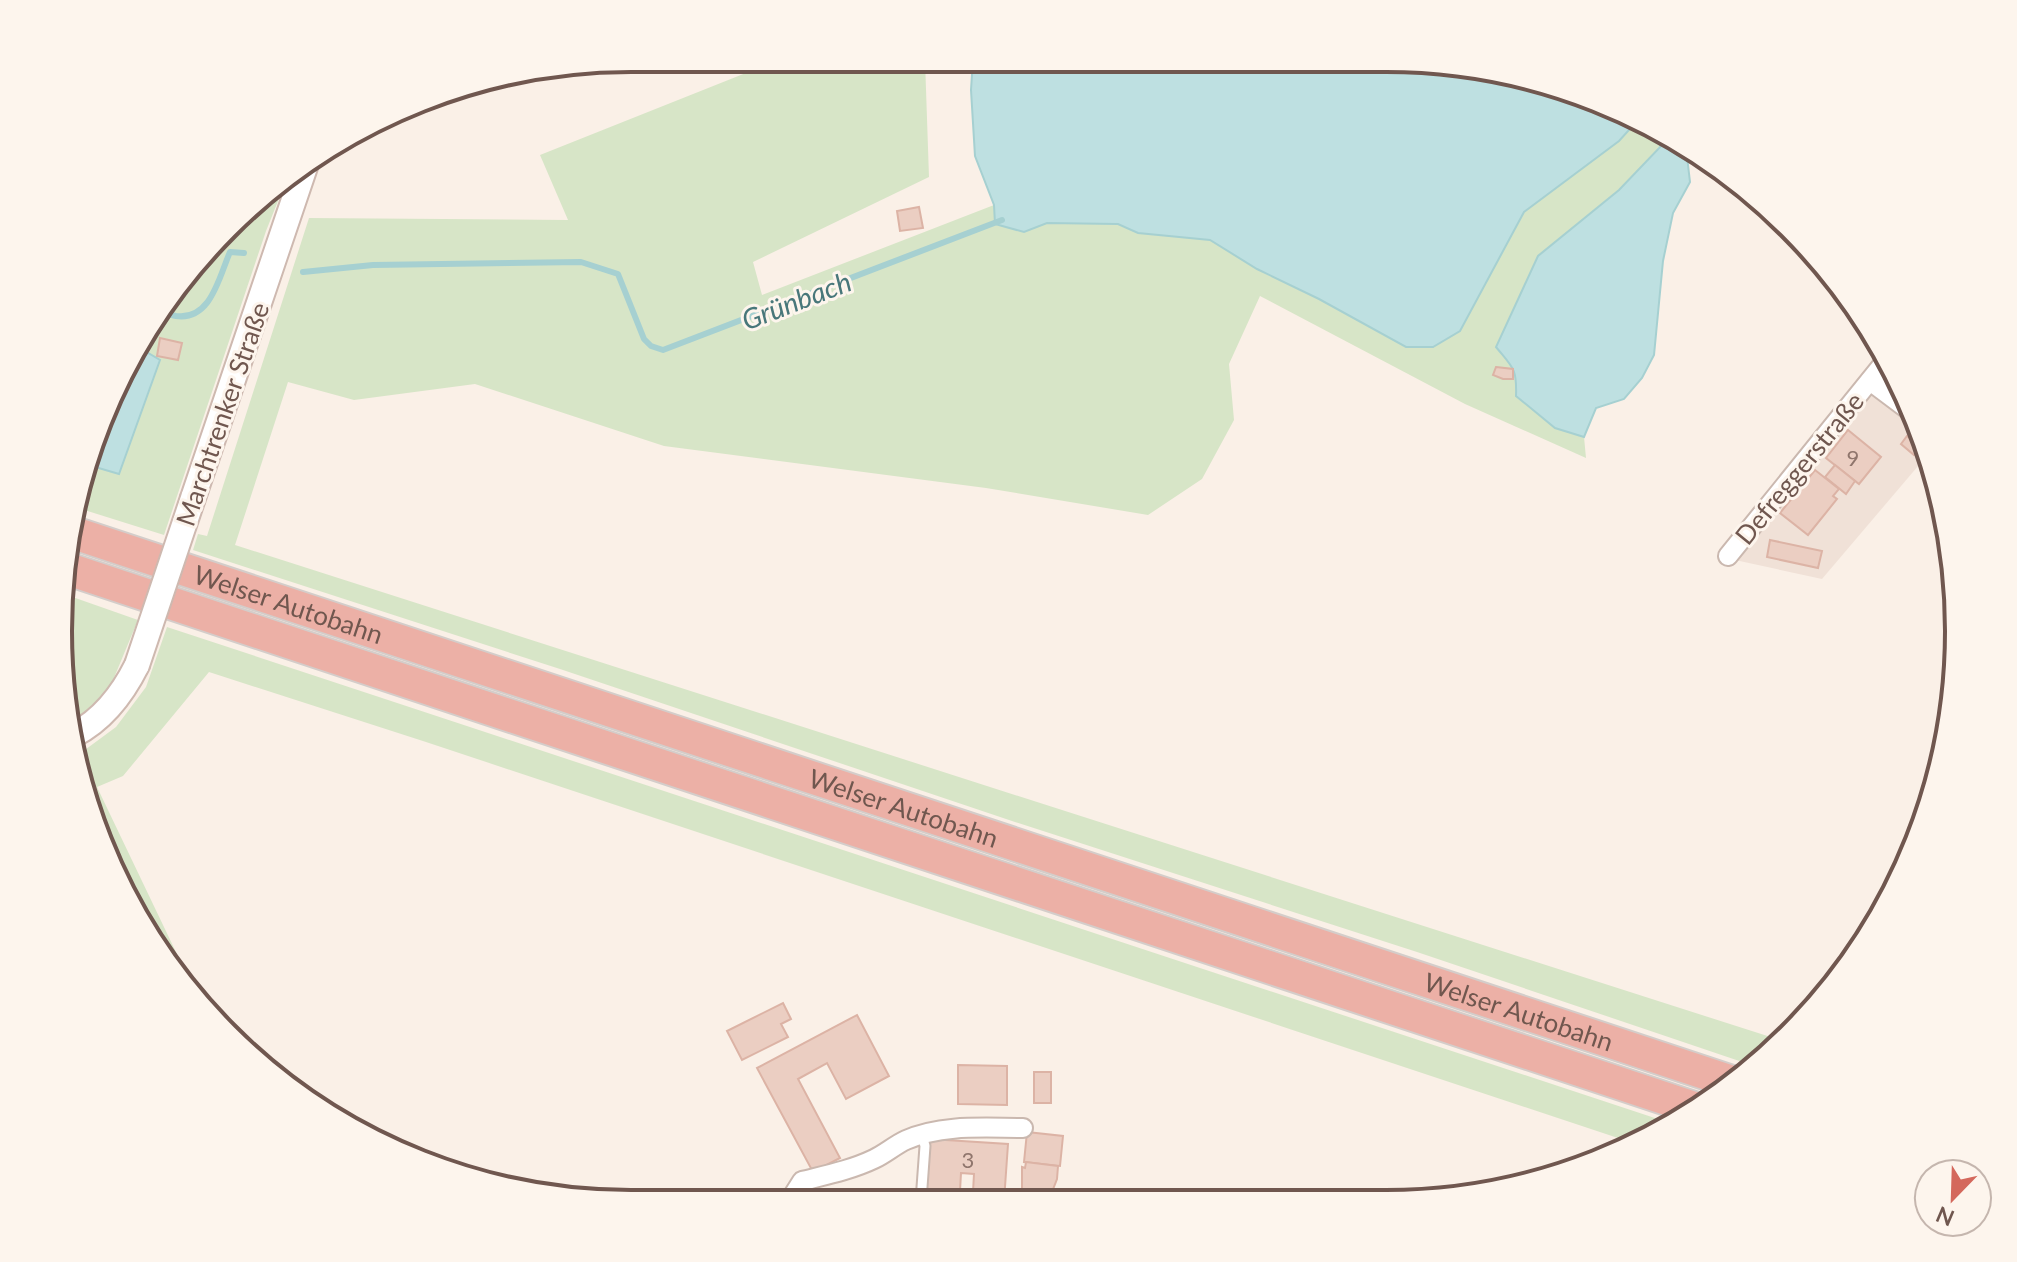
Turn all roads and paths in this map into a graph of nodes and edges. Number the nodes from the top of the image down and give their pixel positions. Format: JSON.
{"nodes":[{"id":1,"x":300,"y":181,"type":"edge"},
{"id":2,"x":1879,"y":369,"type":"edge"},
{"id":3,"x":1870,"y":381,"type":"junction"},
{"id":4,"x":1894,"y":399,"type":"edge"},
{"id":5,"x":81,"y":535,"type":"edge"},
{"id":6,"x":1728,"y":556,"type":"dead end"},
{"id":7,"x":76,"y":571,"type":"edge"},
{"id":8,"x":81,"y":731,"type":"edge"},
{"id":9,"x":1720,"y":1078,"type":"edge"},
{"id":10,"x":1683,"y":1104,"type":"edge"},
{"id":11,"x":1023,"y":1128,"type":"dead end"},
{"id":12,"x":922,"y":1135,"type":"junction"},
{"id":13,"x":796,"y":1190,"type":"edge"},
{"id":14,"x":922,"y":1190,"type":"edge"}],
"edges":[{"from":1,"to":8,"type":"street","name":"Marchtrenker Straße","bridge":true},
{"from":2,"to":3,"type":"street","name":"Defreggerstraße"},
{"from":3,"to":4,"type":"street","name":"Defreggerstraße"},
{"from":3,"to":6,"type":"street","name":"Defreggerstraße"},
{"from":5,"to":9,"type":"highway","name":"Welser Autobahn"},
{"from":7,"to":10,"type":"highway","name":"Welser Autobahn"},
{"from":11,"to":12,"type":"street"},
{"from":12,"to":13,"type":"street"},
{"from":12,"to":14,"type":"lane"}]}
